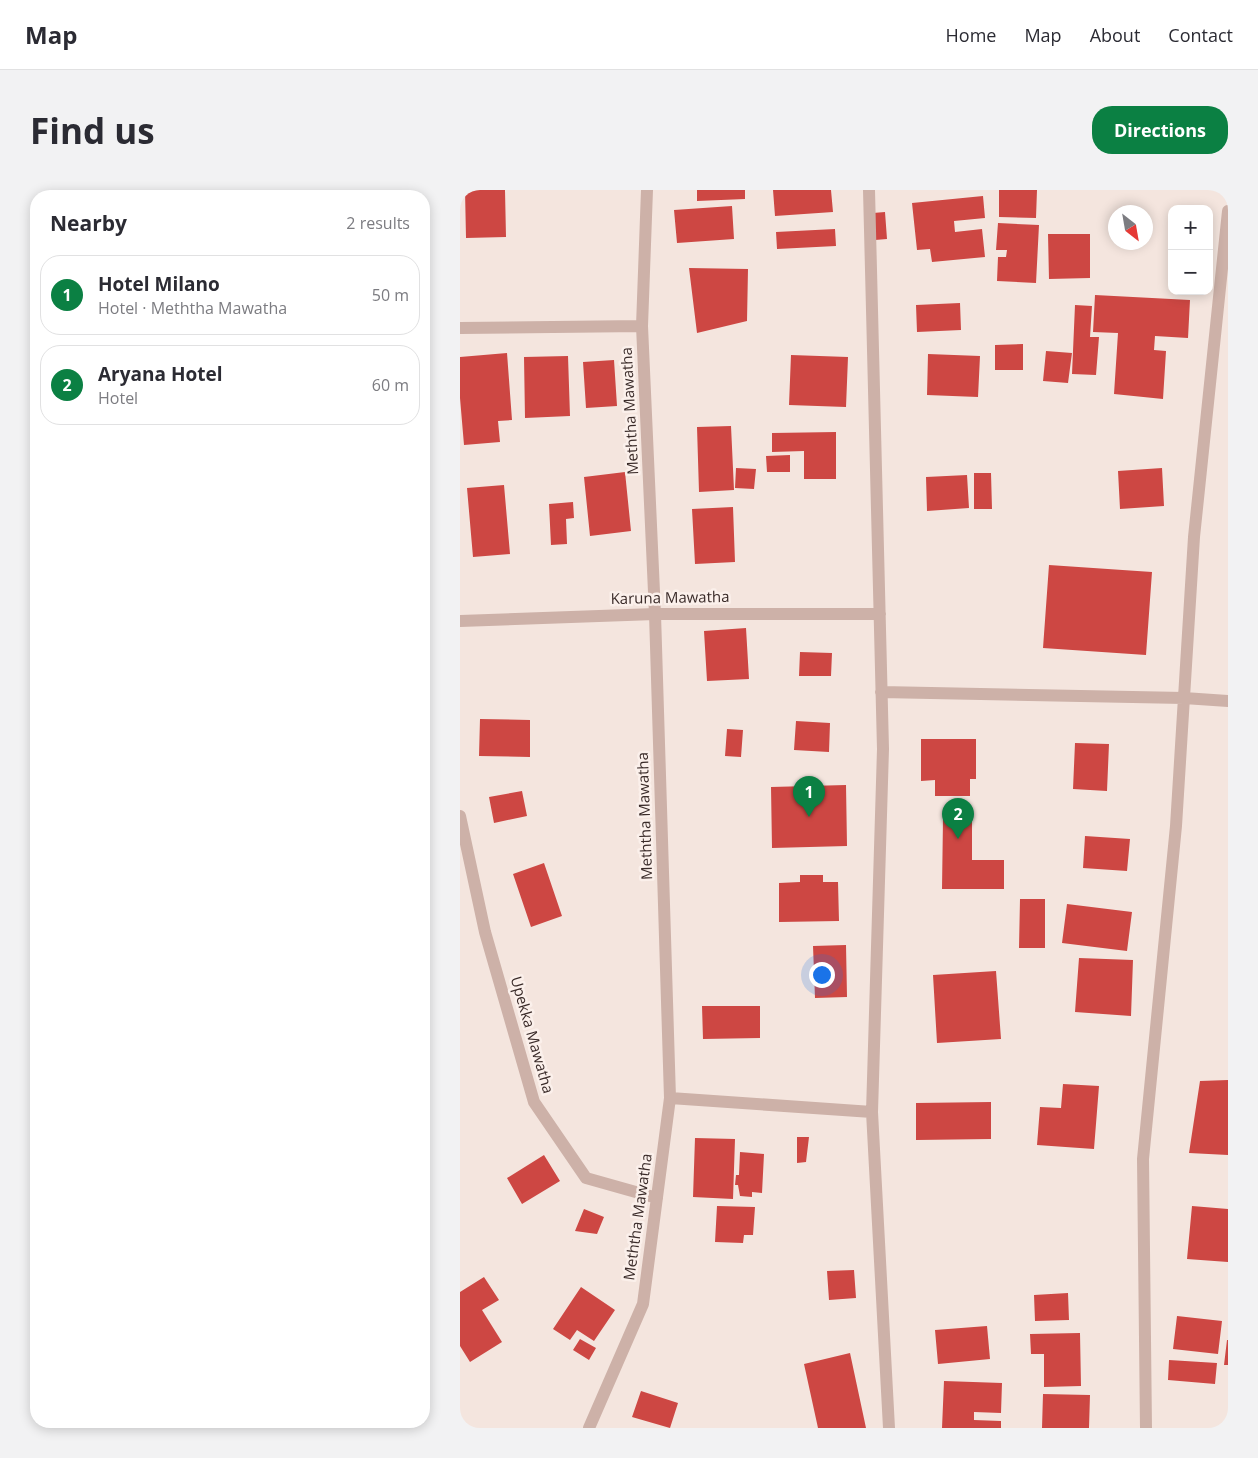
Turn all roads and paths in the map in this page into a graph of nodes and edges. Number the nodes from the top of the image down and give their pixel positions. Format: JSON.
{"nodes":[{"id":1,"x":647,"y":190,"type":"edge"},
{"id":2,"x":869,"y":190,"type":"edge"},
{"id":3,"x":1228,"y":211,"type":"edge"},
{"id":4,"x":642,"y":326,"type":"junction"},
{"id":5,"x":460,"y":328,"type":"edge"},
{"id":6,"x":655,"y":614,"type":"junction"},
{"id":7,"x":880,"y":614,"type":"junction"},
{"id":8,"x":460,"y":621,"type":"edge"},
{"id":9,"x":881,"y":692,"type":"junction"},
{"id":10,"x":1184,"y":698,"type":"junction"},
{"id":11,"x":1228,"y":701,"type":"edge"},
{"id":12,"x":460,"y":816,"type":"edge"},
{"id":13,"x":670,"y":1098,"type":"junction"},
{"id":14,"x":872,"y":1112,"type":"junction"},
{"id":15,"x":657,"y":1198,"type":"junction"},
{"id":16,"x":589,"y":1428,"type":"edge"},
{"id":17,"x":890,"y":1428,"type":"edge"},
{"id":18,"x":1146,"y":1428,"type":"edge"}],
"edges":[{"from":1,"to":4,"type":"street","name":"Meththa Mawatha"},
{"from":2,"to":7,"type":"street"},
{"from":3,"to":10,"type":"street"},
{"from":4,"to":5,"type":"street"},
{"from":4,"to":6,"type":"street","name":"Meththa Mawatha"},
{"from":6,"to":7,"type":"street","name":"Karuna Mawatha"},
{"from":6,"to":8,"type":"street","name":"Karuna Mawatha"},
{"from":6,"to":13,"type":"street","name":"Meththa Mawatha"},
{"from":7,"to":9,"type":"street"},
{"from":9,"to":10,"type":"street"},
{"from":9,"to":14,"type":"street"},
{"from":10,"to":11,"type":"street"},
{"from":10,"to":18,"type":"street"},
{"from":12,"to":15,"type":"street","name":"Upekka Mawatha"},
{"from":13,"to":14,"type":"street"},
{"from":13,"to":15,"type":"street","name":"Meththa Mawatha"},
{"from":14,"to":17,"type":"street"},
{"from":15,"to":16,"type":"street","name":"Meththa Mawatha"}]}
